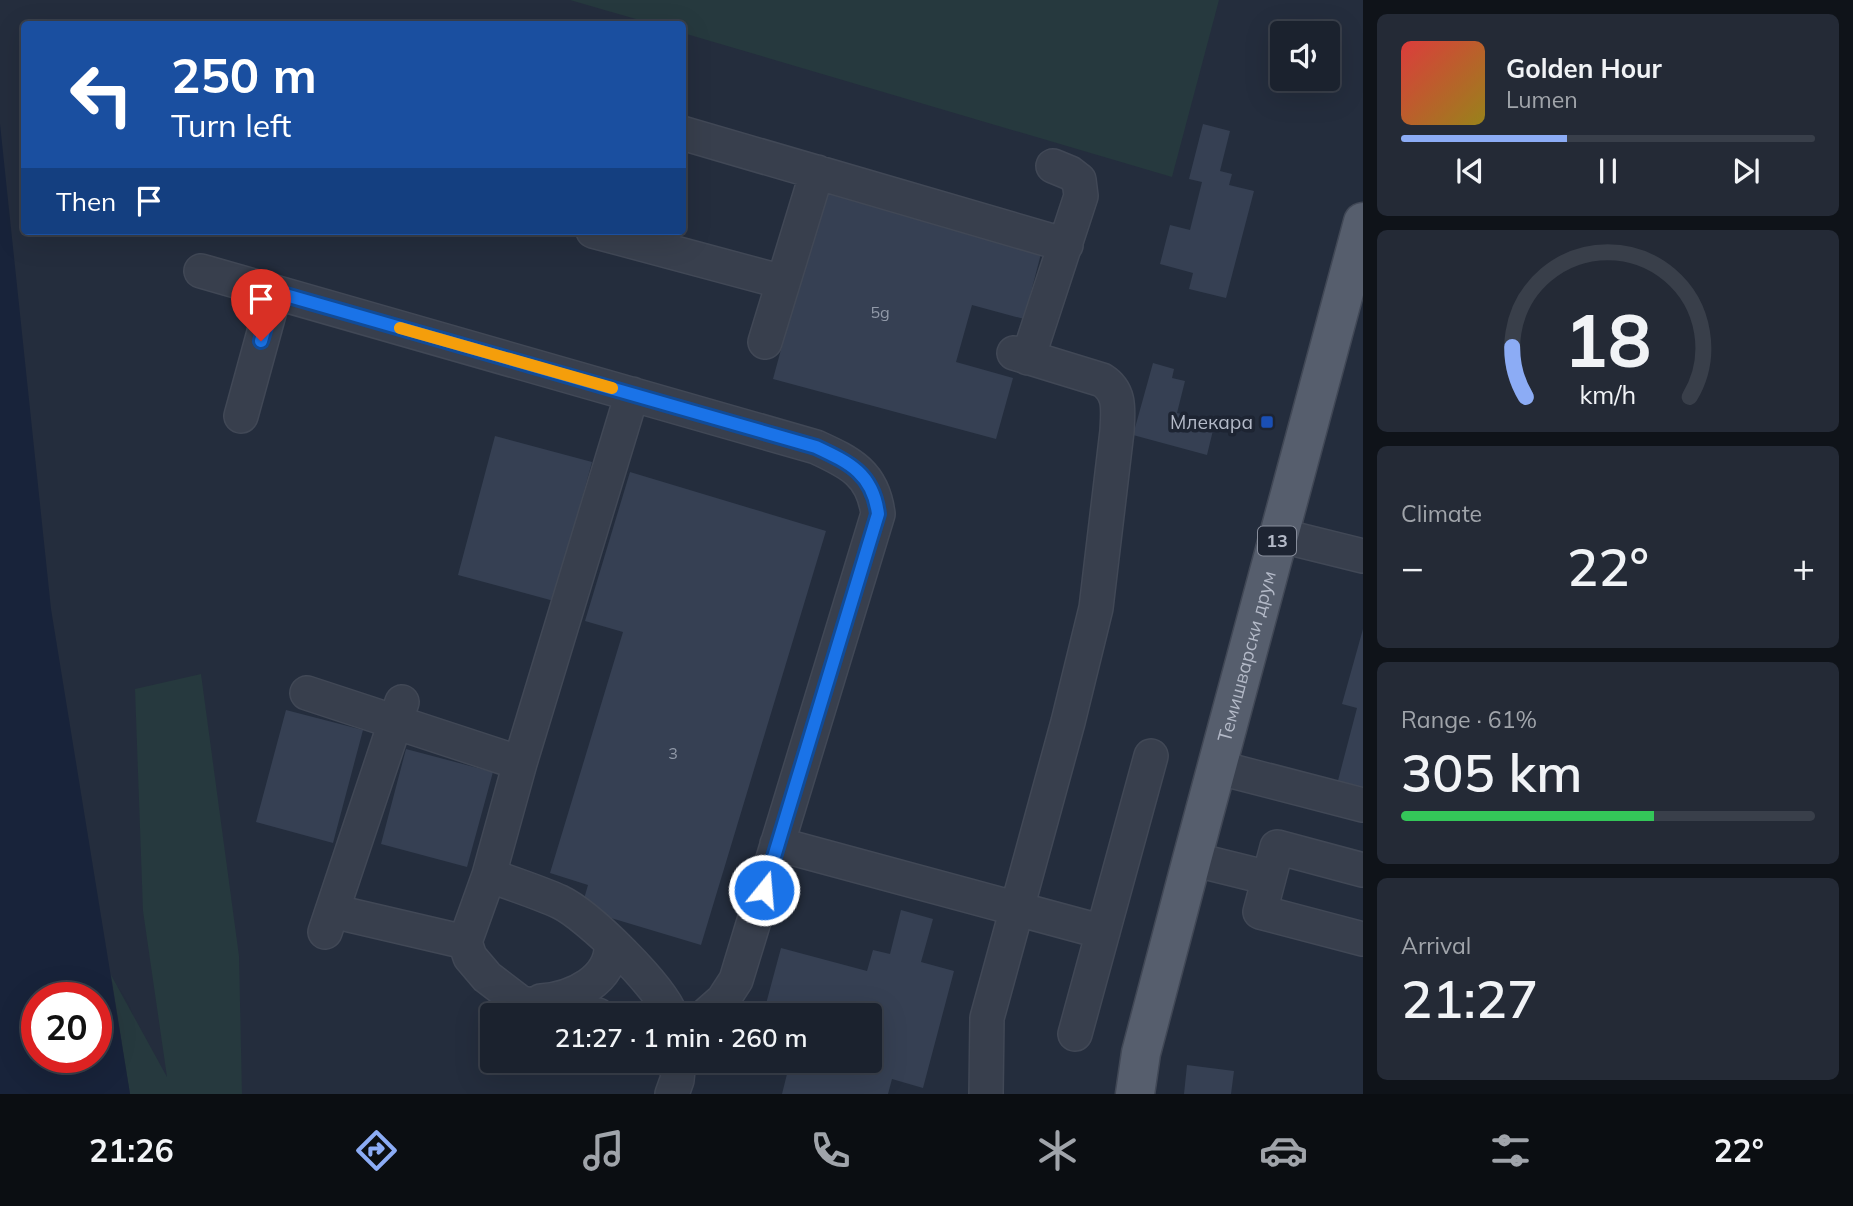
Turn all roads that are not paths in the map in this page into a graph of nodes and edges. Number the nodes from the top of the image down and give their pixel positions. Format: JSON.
{"nodes":[{"id":1,"x":686,"y":134,"type":"edge"},
{"id":2,"x":1053,"y":166,"type":"dead end"},
{"id":3,"x":817,"y":172,"type":"junction"},
{"id":4,"x":1363,"y":222,"type":"edge"},
{"id":5,"x":608,"y":235,"type":"edge"},
{"id":6,"x":1066,"y":245,"type":"junction"},
{"id":7,"x":201,"y":271,"type":"dead end"},
{"id":8,"x":783,"y":282,"type":"junction"},
{"id":9,"x":275,"y":292,"type":"junction"},
{"id":10,"x":765,"y":342,"type":"dead end"},
{"id":11,"x":632,"y":394,"type":"junction"},
{"id":12,"x":241,"y":416,"type":"dead end"},
{"id":13,"x":1279,"y":535,"type":"junction"},
{"id":14,"x":1363,"y":556,"type":"edge"},
{"id":15,"x":307,"y":693,"type":"dead end"},
{"id":16,"x":398,"y":712,"type":"junction"},
{"id":17,"x":1151,"y":756,"type":"dead end"},
{"id":18,"x":520,"y":763,"type":"junction"},
{"id":19,"x":1216,"y":767,"type":"junction"},
{"id":20,"x":1363,"y":805,"type":"edge"},
{"id":21,"x":777,"y":844,"type":"junction"},
{"id":22,"x":1192,"y":859,"type":"junction"},
{"id":23,"x":1363,"y":870,"type":"edge"},
{"id":24,"x":489,"y":875,"type":"junction"},
{"id":25,"x":1269,"y":878,"type":"junction"},
{"id":26,"x":1017,"y":909,"type":"junction"},
{"id":27,"x":1103,"y":932,"type":"junction"},
{"id":28,"x":1363,"y":939,"type":"edge"},
{"id":29,"x":465,"y":942,"type":"junction"},
{"id":30,"x":611,"y":943,"type":"junction"},
{"id":31,"x":521,"y":1003,"type":"joint"},
{"id":32,"x":666,"y":1003,"type":"edge"},
{"id":33,"x":720,"y":1003,"type":"edge"},
{"id":34,"x":1075,"y":1034,"type":"dead end"},
{"id":35,"x":678,"y":1073,"type":"edge"},
{"id":36,"x":672,"y":1094,"type":"edge"},
{"id":37,"x":986,"y":1094,"type":"edge"},
{"id":38,"x":1135,"y":1094,"type":"edge"}],
"edges":[{"from":1,"to":3,"type":"lane"},
{"from":2,"to":6,"type":"lane"},
{"from":3,"to":6,"type":"lane"},
{"from":3,"to":8,"type":"lane"},
{"from":4,"to":13,"type":"main road","name":"Темишварски друм","number":"13"},
{"from":5,"to":8,"type":"lane"},
{"from":6,"to":26,"type":"lane"},
{"from":7,"to":9,"type":"lane"},
{"from":8,"to":10,"type":"lane"},
{"from":9,"to":11,"type":"lane"},
{"from":9,"to":12,"type":"lane"},
{"from":11,"to":18,"type":"lane"},
{"from":11,"to":21,"type":"lane"},
{"from":13,"to":14,"type":"lane"},
{"from":13,"to":19,"type":"main road","name":"Темишварски друм","number":"13"},
{"from":15,"to":16,"type":"lane"},
{"from":16,"to":18,"type":"lane"},
{"from":16,"to":29,"type":"lane"},
{"from":17,"to":27,"type":"lane"},
{"from":18,"to":24,"type":"lane"},
{"from":19,"to":20,"type":"lane"},
{"from":19,"to":22,"type":"main road","name":"Темишварски друм","number":"13"},
{"from":21,"to":26,"type":"lane"},
{"from":21,"to":33,"type":"lane"},
{"from":22,"to":25,"type":"lane"},
{"from":22,"to":38,"type":"main road","name":"Темишварски друм","number":"13"},
{"from":23,"to":25,"type":"lane"},
{"from":24,"to":29,"type":"lane"},
{"from":24,"to":30,"type":"lane"},
{"from":25,"to":28,"type":"lane"},
{"from":26,"to":27,"type":"lane"},
{"from":26,"to":37,"type":"lane"},
{"from":27,"to":34,"type":"lane"},
{"from":29,"to":31,"type":"lane"},
{"from":30,"to":31,"type":"lane"},
{"from":30,"to":32,"type":"lane"},
{"from":35,"to":36,"type":"lane"}]}
